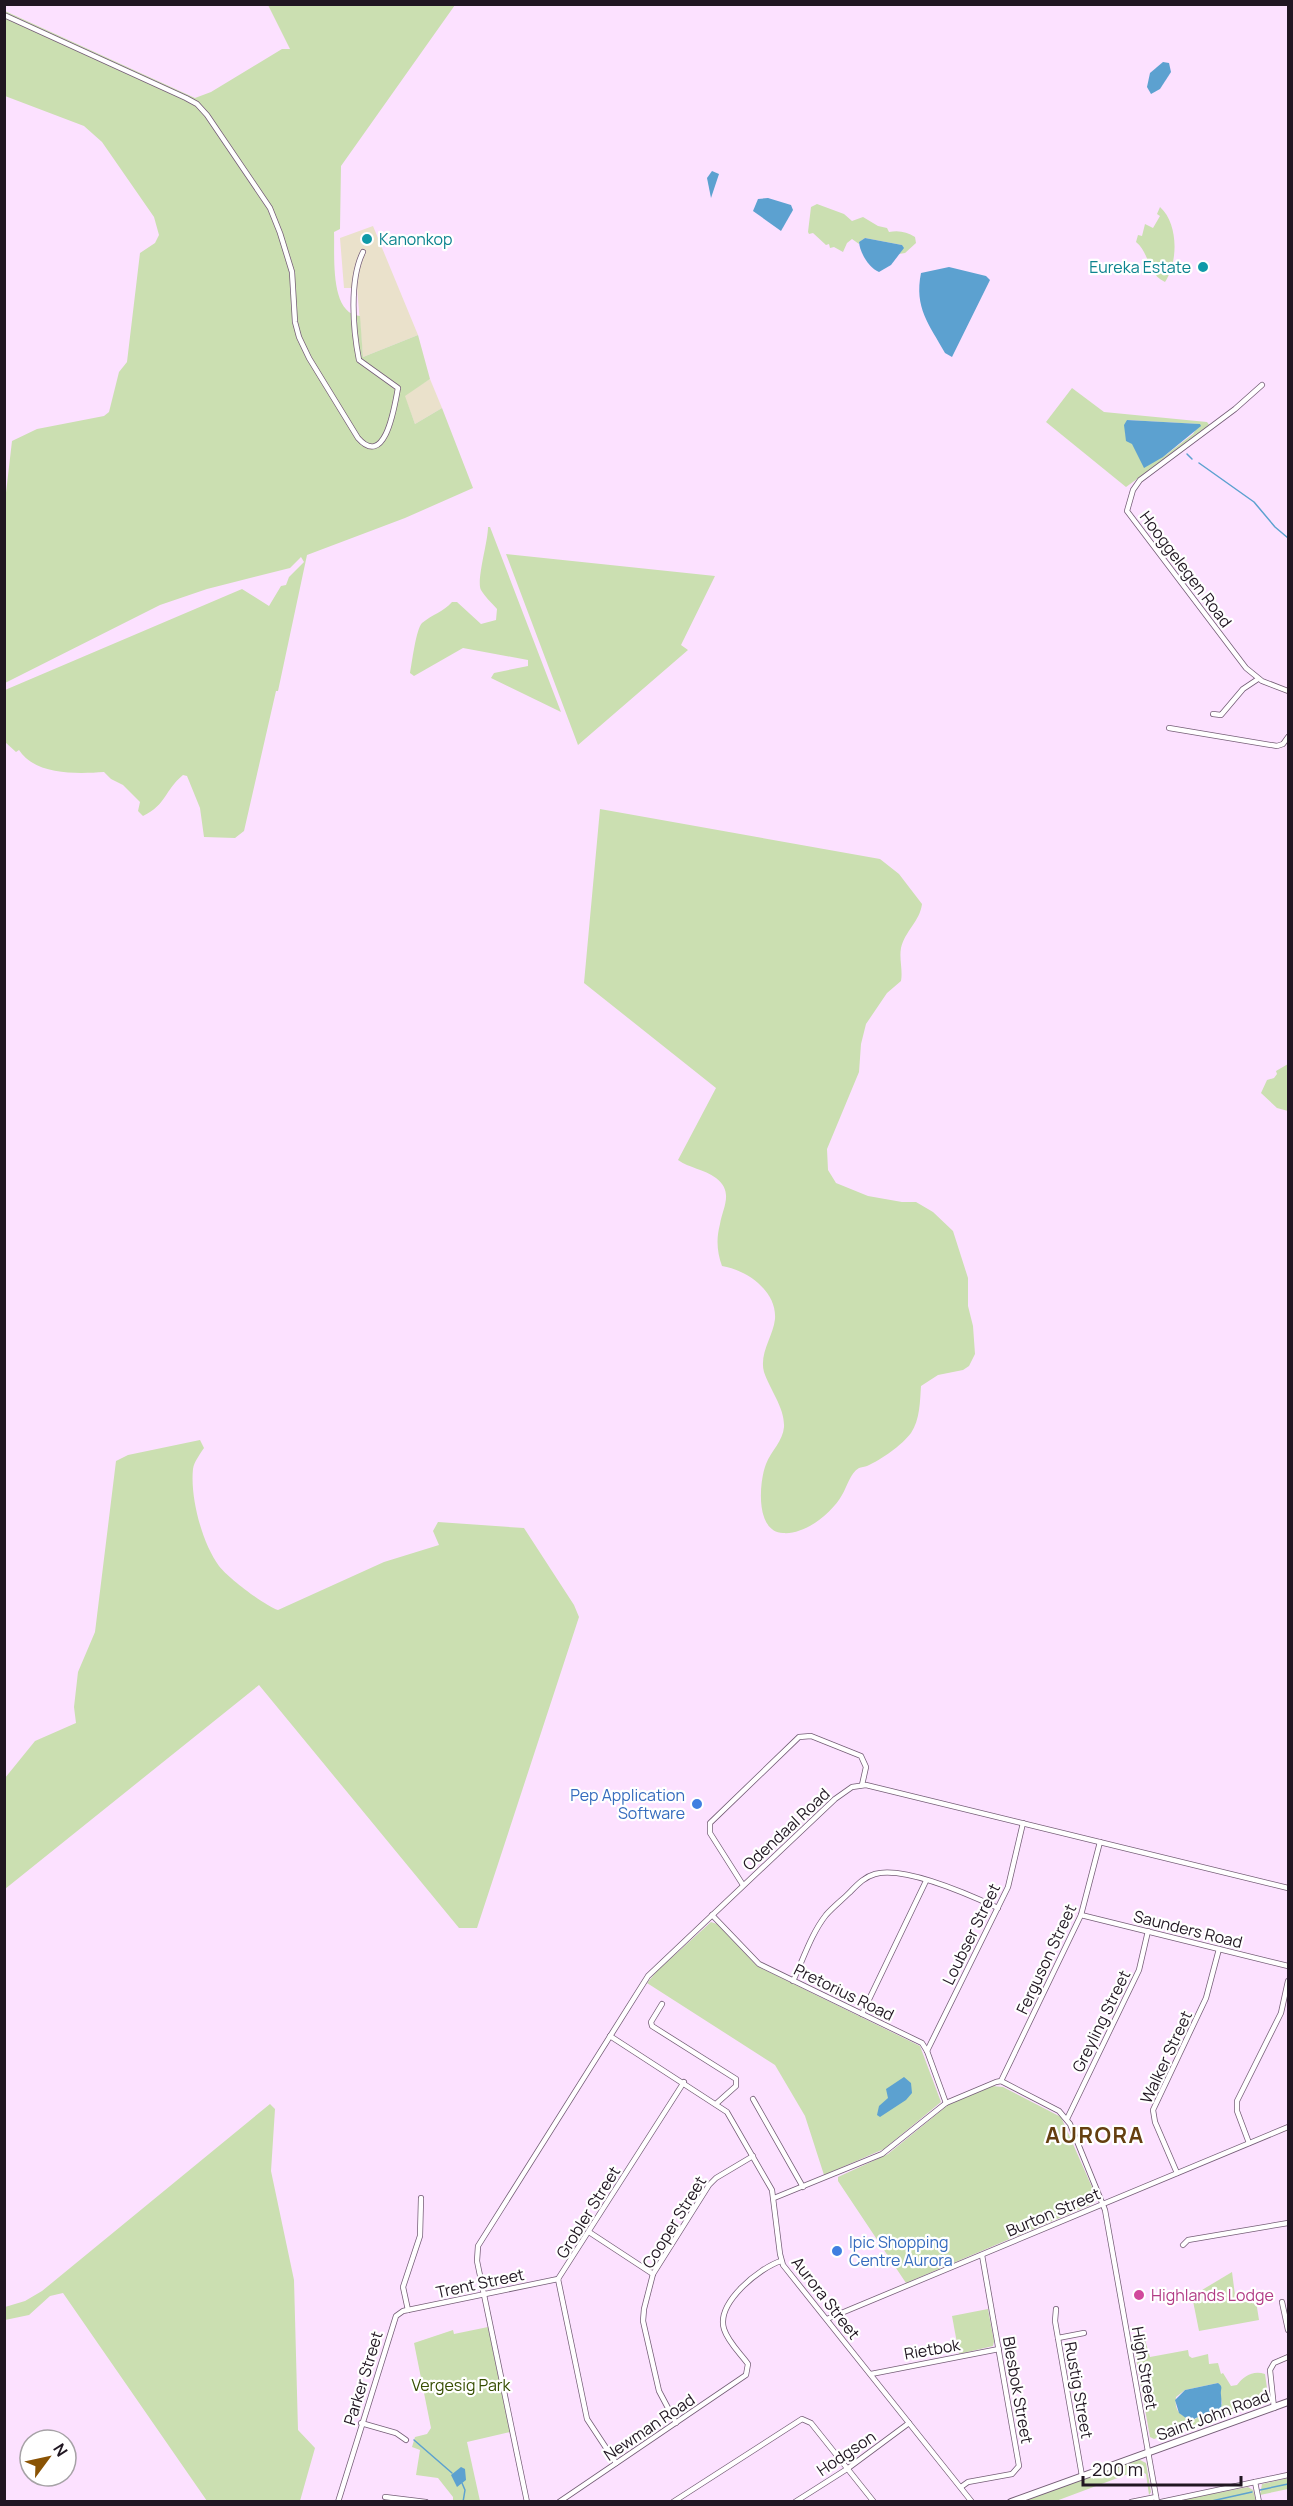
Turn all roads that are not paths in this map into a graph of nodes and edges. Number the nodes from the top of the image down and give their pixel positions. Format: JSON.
{"nodes":[{"id":1,"x":4,"y":15,"type":"edge"},
{"id":2,"x":363,"y":252,"type":"dead end"},
{"id":3,"x":1262,"y":385,"type":"dead end"},
{"id":4,"x":1258,"y":679,"type":"junction"},
{"id":5,"x":1288,"y":690,"type":"edge"},
{"id":6,"x":1213,"y":714,"type":"dead end"},
{"id":7,"x":1169,"y":728,"type":"dead end"},
{"id":8,"x":1288,"y":736,"type":"edge"},
{"id":9,"x":861,"y":1785,"type":"junction"},
{"id":10,"x":1023,"y":1823,"type":"junction"},
{"id":11,"x":1100,"y":1842,"type":"junction"},
{"id":12,"x":926,"y":1881,"type":"junction"},
{"id":13,"x":743,"y":1885,"type":"junction"},
{"id":14,"x":1288,"y":1888,"type":"edge"},
{"id":15,"x":998,"y":1908,"type":"junction"},
{"id":16,"x":712,"y":1915,"type":"junction"},
{"id":17,"x":1081,"y":1916,"type":"junction"},
{"id":18,"x":1148,"y":1931,"type":"junction"},
{"id":19,"x":1219,"y":1949,"type":"junction"},
{"id":20,"x":1288,"y":1966,"type":"edge"},
{"id":21,"x":793,"y":1981,"type":"junction"},
{"id":22,"x":1288,"y":1981,"type":"edge"},
{"id":23,"x":662,"y":2004,"type":"dead end"},
{"id":24,"x":862,"y":2014,"type":"junction"},
{"id":25,"x":610,"y":2036,"type":"junction"},
{"id":26,"x":927,"y":2051,"type":"junction"},
{"id":27,"x":1001,"y":2081,"type":"junction"},
{"id":28,"x":684,"y":2082,"type":"junction"},
{"id":29,"x":753,"y":2099,"type":"dead end"},
{"id":30,"x":717,"y":2103,"type":"junction"},
{"id":31,"x":946,"y":2103,"type":"junction"},
{"id":32,"x":1067,"y":2119,"type":"junction"},
{"id":33,"x":1288,"y":2127,"type":"edge"},
{"id":34,"x":1250,"y":2143,"type":"junction"},
{"id":35,"x":753,"y":2156,"type":"junction"},
{"id":36,"x":1177,"y":2173,"type":"junction"},
{"id":37,"x":803,"y":2187,"type":"junction"},
{"id":38,"x":421,"y":2198,"type":"dead end"},
{"id":39,"x":774,"y":2198,"type":"junction"},
{"id":40,"x":1103,"y":2204,"type":"junction"},
{"id":41,"x":1288,"y":2223,"type":"edge"},
{"id":42,"x":589,"y":2232,"type":"junction"},
{"id":43,"x":1183,"y":2245,"type":"dead end"},
{"id":44,"x":982,"y":2254,"type":"junction"},
{"id":45,"x":781,"y":2261,"type":"junction"},
{"id":46,"x":653,"y":2274,"type":"junction"},
{"id":47,"x":558,"y":2279,"type":"junction"},
{"id":48,"x":484,"y":2294,"type":"junction"},
{"id":49,"x":1282,"y":2302,"type":"dead end"},
{"id":50,"x":1056,"y":2309,"type":"dead end"},
{"id":51,"x":408,"y":2310,"type":"junction"},
{"id":52,"x":826,"y":2319,"type":"junction"},
{"id":53,"x":1288,"y":2330,"type":"edge"},
{"id":54,"x":1084,"y":2333,"type":"dead end"},
{"id":55,"x":1058,"y":2338,"type":"junction"},
{"id":56,"x":999,"y":2349,"type":"junction"},
{"id":57,"x":1288,"y":2357,"type":"edge"},
{"id":58,"x":871,"y":2374,"type":"junction"},
{"id":59,"x":1288,"y":2402,"type":"edge"},
{"id":60,"x":1274,"y":2408,"type":"junction"},
{"id":61,"x":361,"y":2423,"type":"junction"},
{"id":62,"x":676,"y":2423,"type":"junction"},
{"id":63,"x":909,"y":2423,"type":"junction"},
{"id":64,"x":406,"y":2439,"type":"dead end"},
{"id":65,"x":1147,"y":2452,"type":"junction"},
{"id":66,"x":616,"y":2463,"type":"junction"},
{"id":67,"x":847,"y":2469,"type":"junction"},
{"id":68,"x":1288,"y":2475,"type":"edge"},
{"id":69,"x":1082,"y":2476,"type":"junction"},
{"id":70,"x":1255,"y":2482,"type":"junction"},
{"id":71,"x":961,"y":2487,"type":"junction"},
{"id":72,"x":385,"y":2497,"type":"dead end"},
{"id":73,"x":1158,"y":2500,"type":"edge"},
{"id":74,"x":338,"y":2502,"type":"edge"},
{"id":75,"x":426,"y":2502,"type":"edge"},
{"id":76,"x":527,"y":2502,"type":"edge"},
{"id":77,"x":559,"y":2502,"type":"edge"},
{"id":78,"x":674,"y":2502,"type":"edge"},
{"id":79,"x":795,"y":2502,"type":"edge"},
{"id":80,"x":874,"y":2502,"type":"edge"},
{"id":81,"x":972,"y":2502,"type":"edge"},
{"id":82,"x":1011,"y":2502,"type":"edge"},
{"id":83,"x":1131,"y":2502,"type":"edge"},
{"id":84,"x":1259,"y":2502,"type":"edge"}],
"edges":[{"from":1,"to":2,"type":"street"},
{"from":3,"to":4,"type":"street","name":"Hooggelegen Road"},
{"from":4,"to":5,"type":"street","name":"Hooggelegen Road"},
{"from":4,"to":6,"type":"street"},
{"from":7,"to":8,"type":"street"},
{"from":9,"to":10,"type":"street"},
{"from":9,"to":13,"type":"street","name":"Odendaal Road"},
{"from":9,"to":13,"type":"street"},
{"from":10,"to":11,"type":"street"},
{"from":10,"to":15,"type":"street","name":"Loubser Street"},
{"from":11,"to":14,"type":"street"},
{"from":11,"to":17,"type":"street","name":"Ferguson Street"},
{"from":12,"to":15,"type":"street"},
{"from":12,"to":21,"type":"street"},
{"from":12,"to":24,"type":"street"},
{"from":13,"to":16,"type":"street","name":"Odendaal Road"},
{"from":15,"to":26,"type":"street","name":"Loubser Street"},
{"from":16,"to":21,"type":"street","name":"Pretorius Road"},
{"from":16,"to":25,"type":"street","name":"Odendaal Road"},
{"from":17,"to":18,"type":"street","name":"Saunders Road"},
{"from":17,"to":27,"type":"street","name":"Ferguson Street"},
{"from":18,"to":19,"type":"street","name":"Saunders Road"},
{"from":18,"to":32,"type":"street","name":"Greyling Street"},
{"from":19,"to":20,"type":"street","name":"Saunders Road"},
{"from":19,"to":36,"type":"street","name":"Walker Street"},
{"from":21,"to":24,"type":"street","name":"Pretorius Road"},
{"from":22,"to":34,"type":"street"},
{"from":23,"to":30,"type":"street"},
{"from":24,"to":26,"type":"street","name":"Pretorius Road"},
{"from":25,"to":28,"type":"street","name":"Aurora Street"},
{"from":25,"to":48,"type":"street","name":"Odendaal Road"},
{"from":26,"to":31,"type":"street"},
{"from":27,"to":31,"type":"street"},
{"from":27,"to":32,"type":"street"},
{"from":28,"to":30,"type":"street","name":"Aurora Street"},
{"from":28,"to":42,"type":"street","name":"Grobler Street"},
{"from":29,"to":37,"type":"street"},
{"from":30,"to":35,"type":"street","name":"Aurora Street"},
{"from":31,"to":37,"type":"street"},
{"from":32,"to":40,"type":"street","name":"High Street"},
{"from":33,"to":34,"type":"street","name":"Burton Street"},
{"from":34,"to":36,"type":"street","name":"Burton Street"},
{"from":35,"to":39,"type":"street","name":"Aurora Street"},
{"from":35,"to":46,"type":"street","name":"Cooper Street"},
{"from":36,"to":40,"type":"street","name":"Burton Street"},
{"from":37,"to":39,"type":"street"},
{"from":38,"to":51,"type":"street"},
{"from":39,"to":45,"type":"street","name":"Aurora Street"},
{"from":40,"to":44,"type":"street","name":"Burton Street"},
{"from":40,"to":65,"type":"street","name":"High Street"},
{"from":41,"to":43,"type":"street"},
{"from":42,"to":46,"type":"street"},
{"from":42,"to":47,"type":"street","name":"Grobler Street"},
{"from":44,"to":52,"type":"street","name":"Burton Street"},
{"from":44,"to":56,"type":"street","name":"Blesbok Street"},
{"from":45,"to":52,"type":"street","name":"Aurora Street"},
{"from":45,"to":62,"type":"street","name":"Newman Road"},
{"from":46,"to":62,"type":"street","name":"Cooper Street"},
{"from":47,"to":48,"type":"street","name":"Trent Street"},
{"from":47,"to":66,"type":"street","name":"Grobler Street"},
{"from":48,"to":51,"type":"street","name":"Trent Street"},
{"from":48,"to":76,"type":"street"},
{"from":49,"to":53,"type":"street"},
{"from":50,"to":55,"type":"street","name":"Rustig Street"},
{"from":51,"to":61,"type":"street","name":"Parker Street"},
{"from":52,"to":58,"type":"street","name":"Aurora Street"},
{"from":54,"to":55,"type":"street"},
{"from":55,"to":69,"type":"street","name":"Rustig Street"},
{"from":56,"to":58,"type":"street","name":"Rietbok"},
{"from":56,"to":71,"type":"street","name":"Blesbok Street"},
{"from":57,"to":60,"type":"street"},
{"from":58,"to":63,"type":"street","name":"Aurora Street"},
{"from":59,"to":60,"type":"main road","name":"Saint John Road"},
{"from":60,"to":65,"type":"main road","name":"Saint John Road"},
{"from":61,"to":64,"type":"street"},
{"from":61,"to":74,"type":"street","name":"Parker Street"},
{"from":62,"to":66,"type":"street","name":"Newman Road"},
{"from":63,"to":67,"type":"street","name":"Hodgson"},
{"from":63,"to":71,"type":"street","name":"Aurora Street"},
{"from":65,"to":69,"type":"main road","name":"Saint John Road"},
{"from":65,"to":73,"type":"street","name":"High Street"},
{"from":66,"to":77,"type":"street","name":"Newman Road"},
{"from":67,"to":78,"type":"street"},
{"from":67,"to":79,"type":"street","name":"Hodgson"},
{"from":67,"to":80,"type":"street"},
{"from":68,"to":70,"type":"street"},
{"from":69,"to":82,"type":"main road","name":"Saint John Road"},
{"from":70,"to":73,"type":"street"},
{"from":70,"to":84,"type":"street"},
{"from":71,"to":81,"type":"street","name":"Aurora Street"},
{"from":72,"to":75,"type":"street"},
{"from":73,"to":83,"type":"street"}]}
